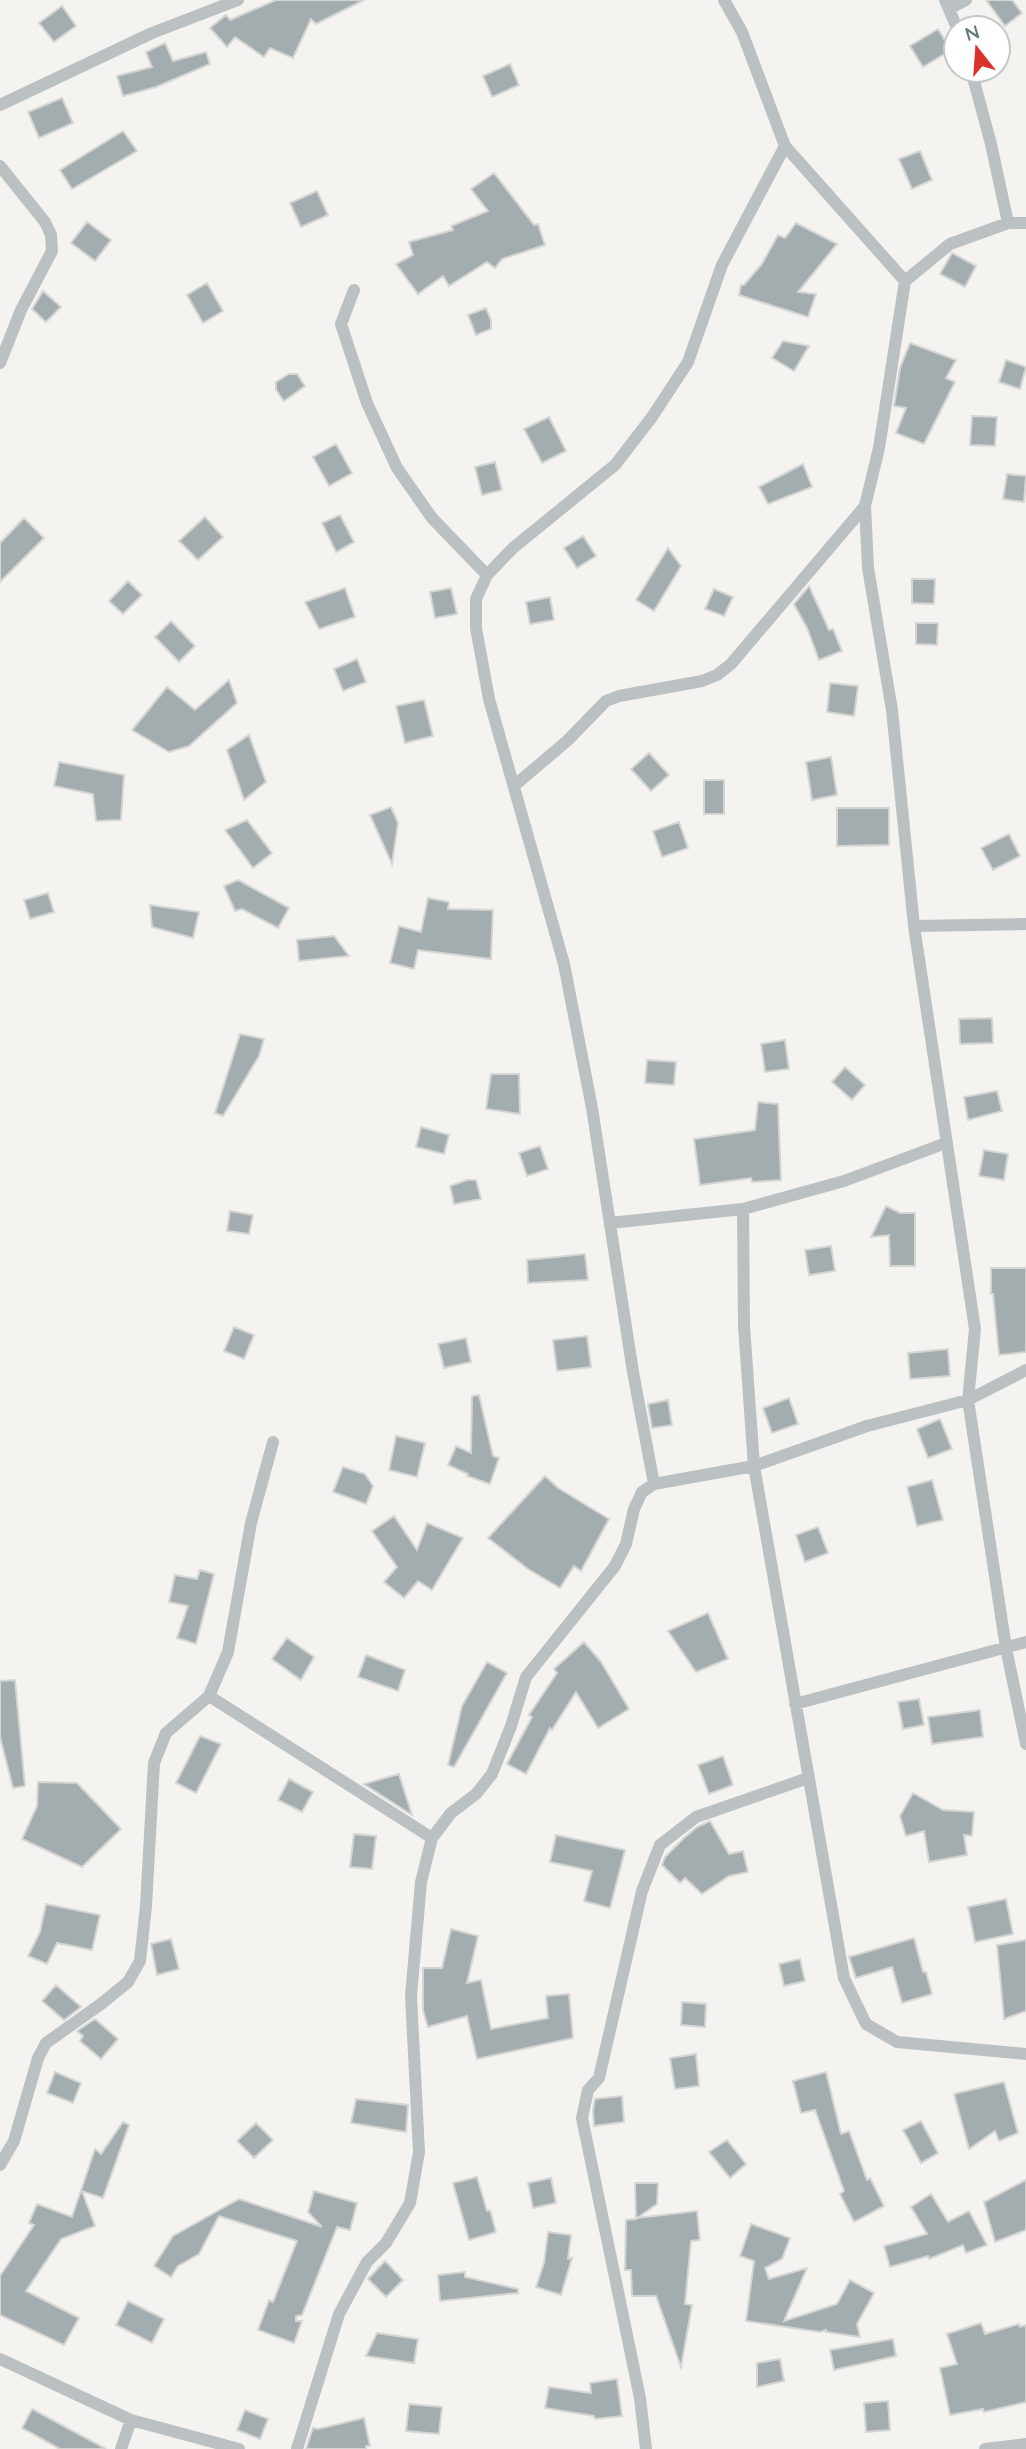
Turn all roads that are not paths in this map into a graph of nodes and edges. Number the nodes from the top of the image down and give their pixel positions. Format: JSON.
{"nodes":[{"id":1,"x":238,"y":0,"type":"edge"},
{"id":2,"x":724,"y":0,"type":"edge"},
{"id":3,"x":966,"y":0,"type":"edge"},
{"id":4,"x":947,"y":4,"type":"edge"},
{"id":5,"x":975,"y":84,"type":"edge"},
{"id":6,"x":0,"y":104,"type":"edge"},
{"id":7,"x":785,"y":146,"type":"junction"},
{"id":8,"x":0,"y":166,"type":"edge"},
{"id":9,"x":1009,"y":223,"type":"junction"},
{"id":10,"x":1026,"y":223,"type":"edge"},
{"id":11,"x":905,"y":281,"type":"junction"},
{"id":12,"x":354,"y":290,"type":"dead end"},
{"id":13,"x":0,"y":363,"type":"edge"},
{"id":14,"x":865,"y":506,"type":"junction"},
{"id":15,"x":487,"y":575,"type":"junction"},
{"id":16,"x":514,"y":785,"type":"junction"},
{"id":17,"x":1026,"y":924,"type":"edge"},
{"id":18,"x":914,"y":926,"type":"junction"},
{"id":19,"x":946,"y":1143,"type":"junction"},
{"id":20,"x":743,"y":1209,"type":"junction"},
{"id":21,"x":610,"y":1223,"type":"junction"},
{"id":22,"x":1026,"y":1370,"type":"edge"},
{"id":23,"x":968,"y":1399,"type":"junction"},
{"id":24,"x":273,"y":1442,"type":"dead end"},
{"id":25,"x":754,"y":1466,"type":"junction"},
{"id":26,"x":654,"y":1484,"type":"junction"},
{"id":27,"x":1026,"y":1642,"type":"edge"},
{"id":28,"x":1006,"y":1648,"type":"junction"},
{"id":29,"x":209,"y":1696,"type":"junction"},
{"id":30,"x":794,"y":1704,"type":"junction"},
{"id":31,"x":1026,"y":1744,"type":"edge"},
{"id":32,"x":808,"y":1779,"type":"junction"},
{"id":33,"x":432,"y":1838,"type":"junction"},
{"id":34,"x":1026,"y":2054,"type":"edge"},
{"id":35,"x":0,"y":2165,"type":"edge"},
{"id":36,"x":0,"y":2359,"type":"edge"},
{"id":37,"x":131,"y":2420,"type":"junction"},
{"id":38,"x":1026,"y":2444,"type":"edge"},
{"id":39,"x":121,"y":2449,"type":"edge"},
{"id":40,"x":239,"y":2449,"type":"edge"},
{"id":41,"x":297,"y":2449,"type":"edge"},
{"id":42,"x":646,"y":2449,"type":"edge"},
{"id":43,"x":985,"y":2449,"type":"edge"}],
"edges":[{"from":1,"to":6,"type":"street"},
{"from":2,"to":7,"type":"street"},
{"from":3,"to":4,"type":"street"},
{"from":5,"to":9,"type":"street"},
{"from":7,"to":11,"type":"street"},
{"from":7,"to":15,"type":"street"},
{"from":8,"to":13,"type":"street"},
{"from":9,"to":10,"type":"street"},
{"from":9,"to":11,"type":"street"},
{"from":11,"to":14,"type":"street"},
{"from":12,"to":15,"type":"street"},
{"from":14,"to":16,"type":"street"},
{"from":14,"to":18,"type":"street"},
{"from":15,"to":16,"type":"street"},
{"from":16,"to":21,"type":"street"},
{"from":17,"to":18,"type":"street"},
{"from":18,"to":19,"type":"street"},
{"from":19,"to":20,"type":"street"},
{"from":19,"to":23,"type":"street"},
{"from":20,"to":21,"type":"street"},
{"from":20,"to":25,"type":"street"},
{"from":21,"to":26,"type":"street"},
{"from":22,"to":23,"type":"street"},
{"from":23,"to":25,"type":"street"},
{"from":23,"to":28,"type":"street"},
{"from":24,"to":29,"type":"street"},
{"from":25,"to":26,"type":"street"},
{"from":25,"to":30,"type":"street"},
{"from":26,"to":33,"type":"street"},
{"from":27,"to":28,"type":"street"},
{"from":28,"to":30,"type":"street"},
{"from":28,"to":31,"type":"street"},
{"from":29,"to":33,"type":"street"},
{"from":29,"to":35,"type":"street"},
{"from":30,"to":32,"type":"street"},
{"from":32,"to":34,"type":"street"},
{"from":32,"to":42,"type":"street"},
{"from":33,"to":41,"type":"street"},
{"from":36,"to":37,"type":"street"},
{"from":37,"to":39,"type":"street"},
{"from":37,"to":40,"type":"street"},
{"from":38,"to":43,"type":"street"}]}
